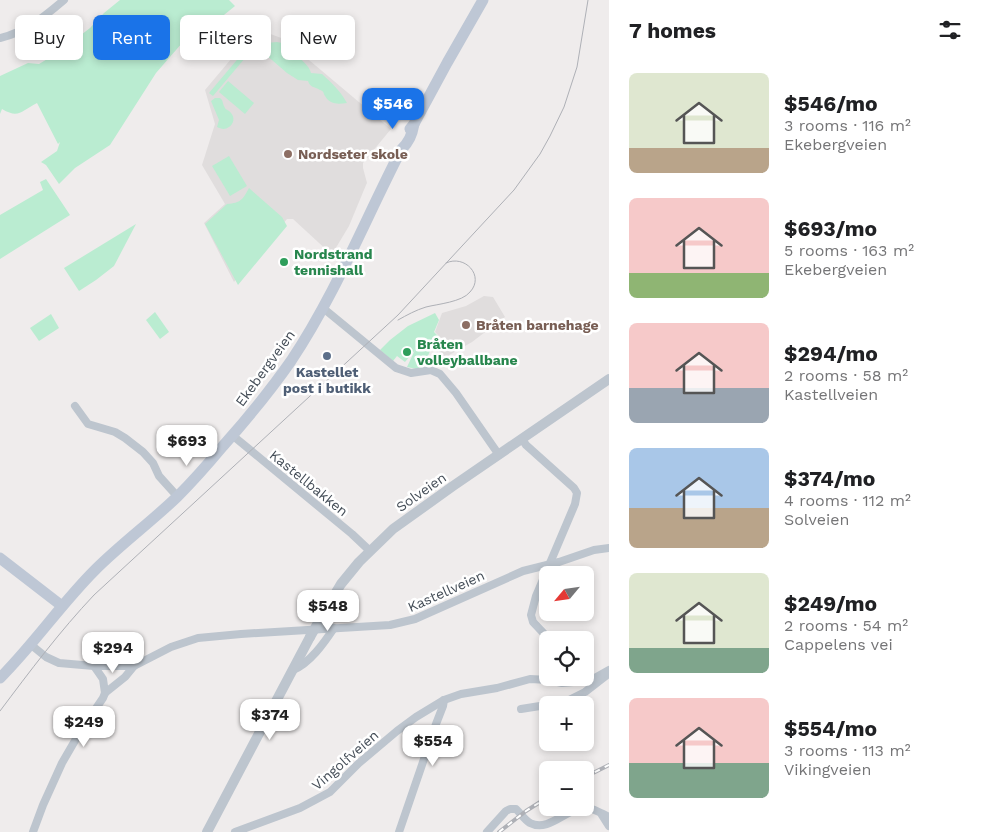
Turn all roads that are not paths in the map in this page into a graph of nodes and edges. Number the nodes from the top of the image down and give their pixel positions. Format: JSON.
{"nodes":[{"id":1,"x":64,"y":0,"type":"edge"},
{"id":2,"x":483,"y":0,"type":"edge"},
{"id":3,"x":0,"y":38,"type":"edge"},
{"id":4,"x":323,"y":308,"type":"junction"},
{"id":5,"x":609,"y":379,"type":"edge"},
{"id":6,"x":75,"y":406,"type":"dead end"},
{"id":7,"x":232,"y":435,"type":"junction"},
{"id":8,"x":522,"y":439,"type":"junction"},
{"id":9,"x":499,"y":456,"type":"junction"},
{"id":10,"x":177,"y":496,"type":"junction"},
{"id":11,"x":609,"y":548,"type":"edge"},
{"id":12,"x":370,"y":551,"type":"junction"},
{"id":13,"x":0,"y":558,"type":"edge"},
{"id":14,"x":550,"y":564,"type":"junction"},
{"id":15,"x":62,"y":606,"type":"junction"},
{"id":16,"x":334,"y":628,"type":"junction"},
{"id":17,"x":542,"y":631,"type":"edge"},
{"id":18,"x":30,"y":644,"type":"junction"},
{"id":19,"x":94,"y":666,"type":"junction"},
{"id":20,"x":134,"y":666,"type":"junction"},
{"id":21,"x":293,"y":670,"type":"junction"},
{"id":22,"x":609,"y":672,"type":"edge"},
{"id":23,"x":0,"y":678,"type":"edge"},
{"id":24,"x":539,"y":679,"type":"edge"},
{"id":25,"x":594,"y":679,"type":"edge"},
{"id":26,"x":106,"y":693,"type":"junction"},
{"id":27,"x":578,"y":696,"type":"edge"},
{"id":28,"x":444,"y":700,"type":"junction"},
{"id":29,"x":539,"y":706,"type":"edge"},
{"id":30,"x":521,"y":709,"type":"dead end"},
{"id":31,"x":600,"y":813,"type":"junction"},
{"id":32,"x":609,"y":817,"type":"edge"},
{"id":33,"x":609,"y":826,"type":"edge"},
{"id":34,"x":400,"y":829,"type":"edge"},
{"id":35,"x":33,"y":832,"type":"edge"},
{"id":36,"x":208,"y":832,"type":"edge"},
{"id":37,"x":235,"y":832,"type":"edge"},
{"id":38,"x":392,"y":832,"type":"edge"},
{"id":39,"x":487,"y":832,"type":"edge"}],
"edges":[{"from":1,"to":3,"type":"street"},
{"from":2,"to":4,"type":"main road","name":"Ekebergveien"},
{"from":4,"to":7,"type":"main road","name":"Ekebergveien"},
{"from":4,"to":9,"type":"street"},
{"from":5,"to":8,"type":"street","name":"Solveien"},
{"from":6,"to":10,"type":"street"},
{"from":7,"to":10,"type":"main road","name":"Ekebergveien"},
{"from":7,"to":12,"type":"street","name":"Kastellbakken"},
{"from":8,"to":9,"type":"street","name":"Solveien"},
{"from":8,"to":14,"type":"street"},
{"from":9,"to":12,"type":"street","name":"Solveien"},
{"from":10,"to":15,"type":"main road","name":"Ekebergveien"},
{"from":11,"to":14,"type":"street","name":"Kastellveien"},
{"from":12,"to":21,"type":"street","name":"Solveien","bridge":true},
{"from":13,"to":15,"type":"main road"},
{"from":14,"to":16,"type":"street","name":"Kastellveien"},
{"from":14,"to":17,"type":"street"},
{"from":15,"to":18,"type":"main road","name":"Ekebergveien"},
{"from":16,"to":20,"type":"street","name":"Kastellveien"},
{"from":16,"to":21,"type":"street","name":"Solveien"},
{"from":18,"to":19,"type":"street","name":"Kastellveien"},
{"from":18,"to":23,"type":"main road","name":"Ekebergveien"},
{"from":19,"to":20,"type":"street","name":"Kastellveien"},
{"from":19,"to":26,"type":"street"},
{"from":20,"to":26,"type":"street"},
{"from":21,"to":36,"type":"street","name":"Solveien"},
{"from":22,"to":25,"type":"street","name":"Vingolfveien"},
{"from":22,"to":27,"type":"street"},
{"from":24,"to":28,"type":"street","name":"Vingolfveien"},
{"from":26,"to":35,"type":"street"},
{"from":28,"to":34,"type":"street"},
{"from":28,"to":37,"type":"street","name":"Vingolfveien"},
{"from":29,"to":30,"type":"street"},
{"from":31,"to":32,"type":"street"},
{"from":31,"to":33,"type":"street"},
{"from":31,"to":39,"type":"street"},
{"from":34,"to":38,"type":"street"}]}
